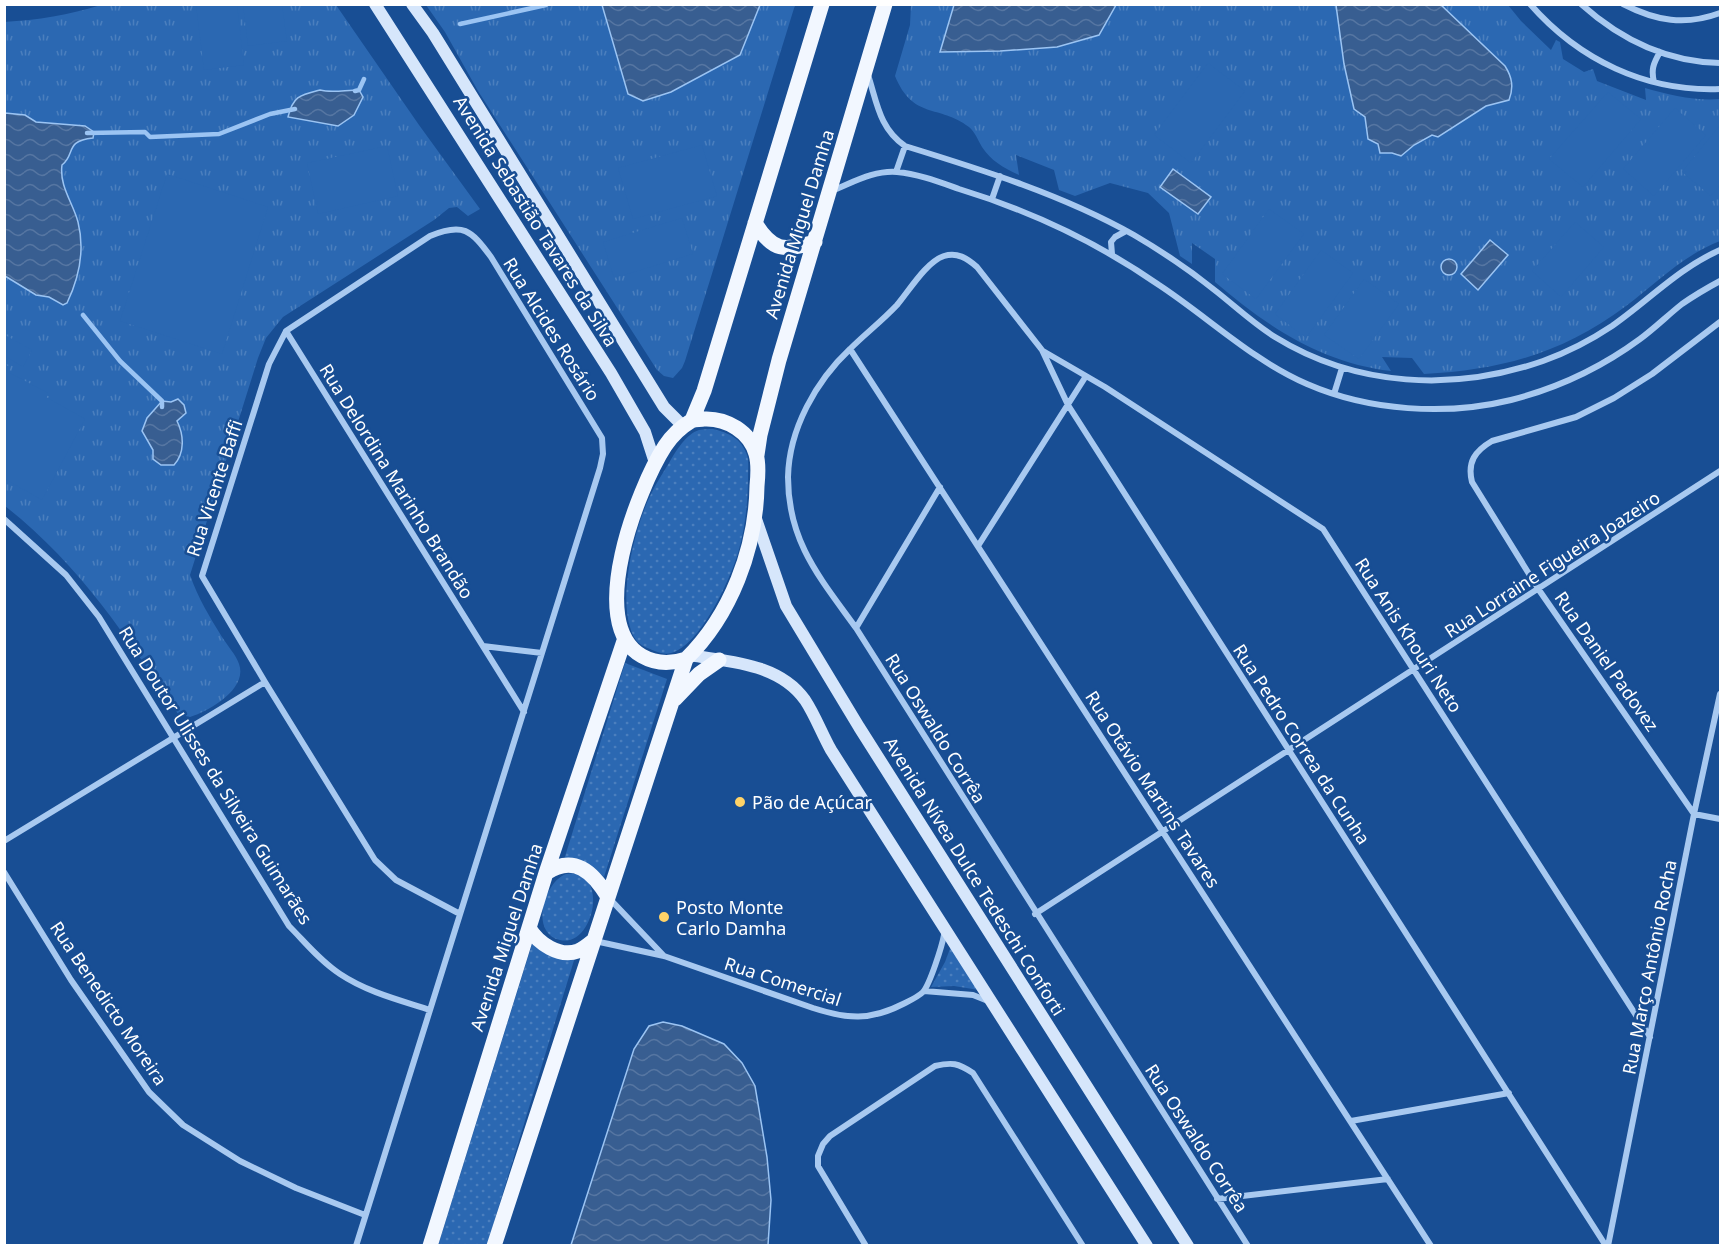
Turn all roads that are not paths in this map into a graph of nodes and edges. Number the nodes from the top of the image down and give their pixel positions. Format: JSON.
{"nodes":[{"id":1,"x":375,"y":4,"type":"edge"},
{"id":2,"x":412,"y":4,"type":"edge"},
{"id":3,"x":822,"y":4,"type":"edge"},
{"id":4,"x":885,"y":4,"type":"edge"},
{"id":5,"x":1530,"y":4,"type":"edge"},
{"id":6,"x":1581,"y":4,"type":"edge"},
{"id":7,"x":1623,"y":4,"type":"edge"},
{"id":8,"x":1720,"y":12,"type":"edge"},
{"id":9,"x":1660,"y":52,"type":"junction"},
{"id":10,"x":1720,"y":63,"type":"edge"},
{"id":11,"x":866,"y":67,"type":"junction"},
{"id":12,"x":1654,"y":82,"type":"junction"},
{"id":13,"x":1720,"y":89,"type":"edge"},
{"id":14,"x":905,"y":146,"type":"junction"},
{"id":15,"x":896,"y":172,"type":"junction"},
{"id":16,"x":1000,"y":176,"type":"junction"},
{"id":17,"x":830,"y":192,"type":"junction"},
{"id":18,"x":992,"y":199,"type":"junction"},
{"id":19,"x":755,"y":223,"type":"junction"},
{"id":20,"x":461,"y":229,"type":"joint"},
{"id":21,"x":1126,"y":231,"type":"junction"},
{"id":22,"x":815,"y":242,"type":"junction"},
{"id":23,"x":1720,"y":250,"type":"edge"},
{"id":24,"x":1112,"y":255,"type":"junction"},
{"id":25,"x":970,"y":261,"type":"joint"},
{"id":26,"x":1720,"y":281,"type":"edge"},
{"id":27,"x":1720,"y":322,"type":"edge"},
{"id":28,"x":286,"y":331,"type":"junction"},
{"id":29,"x":850,"y":349,"type":"junction"},
{"id":30,"x":1042,"y":350,"type":"junction"},
{"id":31,"x":1342,"y":368,"type":"junction"},
{"id":32,"x":1086,"y":376,"type":"junction"},
{"id":33,"x":1334,"y":394,"type":"junction"},
{"id":34,"x":1068,"y":405,"type":"junction"},
{"id":35,"x":688,"y":424,"type":"junction"},
{"id":36,"x":757,"y":456,"type":"junction"},
{"id":37,"x":655,"y":463,"type":"junction"},
{"id":38,"x":1720,"y":471,"type":"edge"},
{"id":39,"x":940,"y":487,"type":"junction"},
{"id":40,"x":755,"y":515,"type":"junction"},
{"id":41,"x":4,"y":519,"type":"edge"},
{"id":42,"x":978,"y":546,"type":"junction"},
{"id":43,"x":1539,"y":590,"type":"junction"},
{"id":44,"x":856,"y":628,"type":"junction"},
{"id":45,"x":624,"y":641,"type":"junction"},
{"id":46,"x":483,"y":646,"type":"junction"},
{"id":47,"x":542,"y":653,"type":"junction"},
{"id":48,"x":688,"y":657,"type":"junction"},
{"id":49,"x":719,"y":660,"type":"junction"},
{"id":50,"x":1414,"y":670,"type":"junction"},
{"id":51,"x":265,"y":682,"type":"junction"},
{"id":52,"x":1720,"y":694,"type":"edge"},
{"id":53,"x":673,"y":701,"type":"junction"},
{"id":54,"x":524,"y":712,"type":"junction"},
{"id":55,"x":175,"y":739,"type":"junction"},
{"id":56,"x":1288,"y":750,"type":"junction"},
{"id":57,"x":1694,"y":814,"type":"junction"},
{"id":58,"x":1720,"y":819,"type":"edge"},
{"id":59,"x":1163,"y":832,"type":"junction"},
{"id":60,"x":4,"y":841,"type":"edge"},
{"id":61,"x":4,"y":872,"type":"edge"},
{"id":62,"x":546,"y":873,"type":"junction"},
{"id":63,"x":608,"y":897,"type":"junction"},
{"id":64,"x":460,"y":914,"type":"junction"},
{"id":65,"x":1035,"y":914,"type":"junction"},
{"id":66,"x":942,"y":925,"type":"junction"},
{"id":67,"x":529,"y":928,"type":"junction"},
{"id":68,"x":594,"y":940,"type":"junction"},
{"id":69,"x":664,"y":956,"type":"junction"},
{"id":70,"x":924,"y":991,"type":"junction"},
{"id":71,"x":993,"y":1003,"type":"junction"},
{"id":72,"x":430,"y":1010,"type":"junction"},
{"id":73,"x":1650,"y":1037,"type":"junction"},
{"id":74,"x":1509,"y":1093,"type":"junction"},
{"id":75,"x":1351,"y":1120,"type":"junction"},
{"id":76,"x":1388,"y":1179,"type":"junction"},
{"id":77,"x":1217,"y":1198,"type":"junction"},
{"id":78,"x":365,"y":1215,"type":"junction"},
{"id":79,"x":356,"y":1245,"type":"edge"},
{"id":80,"x":430,"y":1245,"type":"edge"},
{"id":81,"x":494,"y":1245,"type":"edge"},
{"id":82,"x":866,"y":1245,"type":"edge"},
{"id":83,"x":1083,"y":1245,"type":"edge"},
{"id":84,"x":1147,"y":1245,"type":"edge"},
{"id":85,"x":1188,"y":1245,"type":"edge"},
{"id":86,"x":1248,"y":1245,"type":"edge"},
{"id":87,"x":1431,"y":1245,"type":"edge"},
{"id":88,"x":1607,"y":1245,"type":"edge"}],
"edges":[{"from":1,"to":37,"type":"main road","name":"Avenida Sebastião Tavares da Silva"},
{"from":2,"to":35,"type":"main road","name":"Avenida Sebastião Tavares da Silva"},
{"from":3,"to":19,"type":"main road"},
{"from":4,"to":11,"type":"main road","name":"Avenida Miguel Damha"},
{"from":5,"to":12,"type":"street"},
{"from":6,"to":9,"type":"street"},
{"from":7,"to":8,"type":"street"},
{"from":9,"to":10,"type":"street"},
{"from":9,"to":12,"type":"street"},
{"from":11,"to":14,"type":"street"},
{"from":11,"to":17,"type":"main road","name":"Avenida Miguel Damha"},
{"from":12,"to":13,"type":"street"},
{"from":14,"to":15,"type":"street"},
{"from":14,"to":16,"type":"street"},
{"from":15,"to":17,"type":"street"},
{"from":15,"to":18,"type":"street"},
{"from":16,"to":18,"type":"street"},
{"from":16,"to":21,"type":"street"},
{"from":17,"to":22,"type":"main road","name":"Avenida Miguel Damha"},
{"from":18,"to":24,"type":"street"},
{"from":19,"to":22,"type":"main road"},
{"from":19,"to":35,"type":"main road"},
{"from":20,"to":28,"type":"street","name":"Rua Vicente Baffi"},
{"from":20,"to":47,"type":"street","name":"Rua Alcides Rosário"},
{"from":21,"to":24,"type":"street"},
{"from":21,"to":31,"type":"street"},
{"from":22,"to":36,"type":"main road","name":"Avenida Miguel Damha"},
{"from":23,"to":31,"type":"street"},
{"from":24,"to":33,"type":"street"},
{"from":25,"to":29,"type":"street","name":"Rua Oswaldo Corrêa"},
{"from":25,"to":30,"type":"street","name":"Rua Pedro Correa da Cunha"},
{"from":26,"to":33,"type":"street"},
{"from":27,"to":43,"type":"street","name":"Rua Daniel Padovez"},
{"from":28,"to":46,"type":"street","name":"Rua Delordina Marinho Brandão"},
{"from":28,"to":51,"type":"street","name":"Rua Vicente Baffi"},
{"from":29,"to":39,"type":"street","name":"Rua Otávio Martins Tavares"},
{"from":29,"to":44,"type":"street","name":"Rua Oswaldo Corrêa"},
{"from":30,"to":32,"type":"street","name":"Rua Anis Khouri Neto"},
{"from":30,"to":34,"type":"street","name":"Rua Pedro Correa da Cunha"},
{"from":31,"to":33,"type":"street"},
{"from":32,"to":34,"type":"street"},
{"from":32,"to":50,"type":"street","name":"Rua Anis Khouri Neto"},
{"from":34,"to":42,"type":"street"},
{"from":34,"to":56,"type":"street","name":"Rua Pedro Correa da Cunha"},
{"from":35,"to":36,"type":"main road"},
{"from":35,"to":37,"type":"main road"},
{"from":36,"to":40,"type":"main road","name":"Avenida Miguel Damha"},
{"from":37,"to":45,"type":"main road"},
{"from":38,"to":43,"type":"street","name":"Rua Lorraine Figueira Joazeiro"},
{"from":39,"to":42,"type":"street","name":"Rua Otávio Martins Tavares"},
{"from":39,"to":44,"type":"street"},
{"from":40,"to":48,"type":"main road","name":"Avenida Miguel Damha"},
{"from":40,"to":85,"type":"main road","name":"Avenida Nívea Dulce Tedeschi Conforti"},
{"from":41,"to":55,"type":"street","name":"Rua Doutor Ulisses da Silveira Guimarães"},
{"from":42,"to":59,"type":"street","name":"Rua Otávio Martins Tavares"},
{"from":43,"to":50,"type":"street","name":"Rua Lorraine Figueira Joazeiro"},
{"from":43,"to":57,"type":"street","name":"Rua Daniel Padovez"},
{"from":44,"to":65,"type":"street","name":"Rua Oswaldo Corrêa"},
{"from":45,"to":48,"type":"main road"},
{"from":45,"to":62,"type":"main road","name":"Avenida Miguel Damha"},
{"from":46,"to":47,"type":"street"},
{"from":46,"to":54,"type":"street","name":"Rua Delordina Marinho Brandão"},
{"from":47,"to":54,"type":"street"},
{"from":48,"to":49,"type":"main road"},
{"from":48,"to":53,"type":"main road"},
{"from":49,"to":53,"type":"main road"},
{"from":49,"to":66,"type":"main road"},
{"from":50,"to":56,"type":"street","name":"Rua Lorraine Figueira Joazeiro"},
{"from":50,"to":73,"type":"street","name":"Rua Anis Khouri Neto"},
{"from":51,"to":55,"type":"street"},
{"from":51,"to":64,"type":"street","name":"Rua Vicente Baffi"},
{"from":52,"to":57,"type":"street","name":"Rua Março Antônio Rocha"},
{"from":53,"to":63,"type":"main road"},
{"from":54,"to":64,"type":"street"},
{"from":55,"to":60,"type":"street"},
{"from":55,"to":72,"type":"street","name":"Rua Doutor Ulisses da Silveira Guimarães"},
{"from":56,"to":59,"type":"street","name":"Rua Lorraine Figueira Joazeiro"},
{"from":56,"to":74,"type":"street","name":"Rua Pedro Correa da Cunha"},
{"from":57,"to":58,"type":"street"},
{"from":57,"to":73,"type":"street","name":"Rua Março Antônio Rocha"},
{"from":59,"to":65,"type":"street","name":"Rua Lorraine Figueira Joazeiro"},
{"from":59,"to":75,"type":"street","name":"Rua Otávio Martins Tavares"},
{"from":61,"to":78,"type":"street","name":"Rua Benedicto Moreira"},
{"from":62,"to":63,"type":"main road"},
{"from":62,"to":67,"type":"main road","name":"Avenida Miguel Damha"},
{"from":63,"to":68,"type":"main road"},
{"from":63,"to":69,"type":"street","name":"Rua Comercial"},
{"from":64,"to":72,"type":"street"},
{"from":65,"to":77,"type":"street","name":"Rua Oswaldo Corrêa"},
{"from":66,"to":70,"type":"street"},
{"from":66,"to":71,"type":"main road"},
{"from":67,"to":68,"type":"main road"},
{"from":67,"to":80,"type":"main road","name":"Avenida Miguel Damha"},
{"from":68,"to":69,"type":"street","name":"Rua Comercial"},
{"from":68,"to":81,"type":"main road"},
{"from":69,"to":70,"type":"street","name":"Rua Comercial"},
{"from":70,"to":71,"type":"street"},
{"from":71,"to":84,"type":"main road"},
{"from":72,"to":78,"type":"street"},
{"from":73,"to":88,"type":"street","name":"Rua Março Antônio Rocha"},
{"from":74,"to":75,"type":"street"},
{"from":74,"to":88,"type":"street","name":"Rua Pedro Correa da Cunha"},
{"from":75,"to":76,"type":"street","name":"Rua Otávio Martins Tavares"},
{"from":76,"to":77,"type":"street"},
{"from":76,"to":87,"type":"street","name":"Rua Otávio Martins Tavares"},
{"from":77,"to":86,"type":"street","name":"Rua Oswaldo Corrêa"},
{"from":78,"to":79,"type":"street"},
{"from":82,"to":83,"type":"street"}]}
